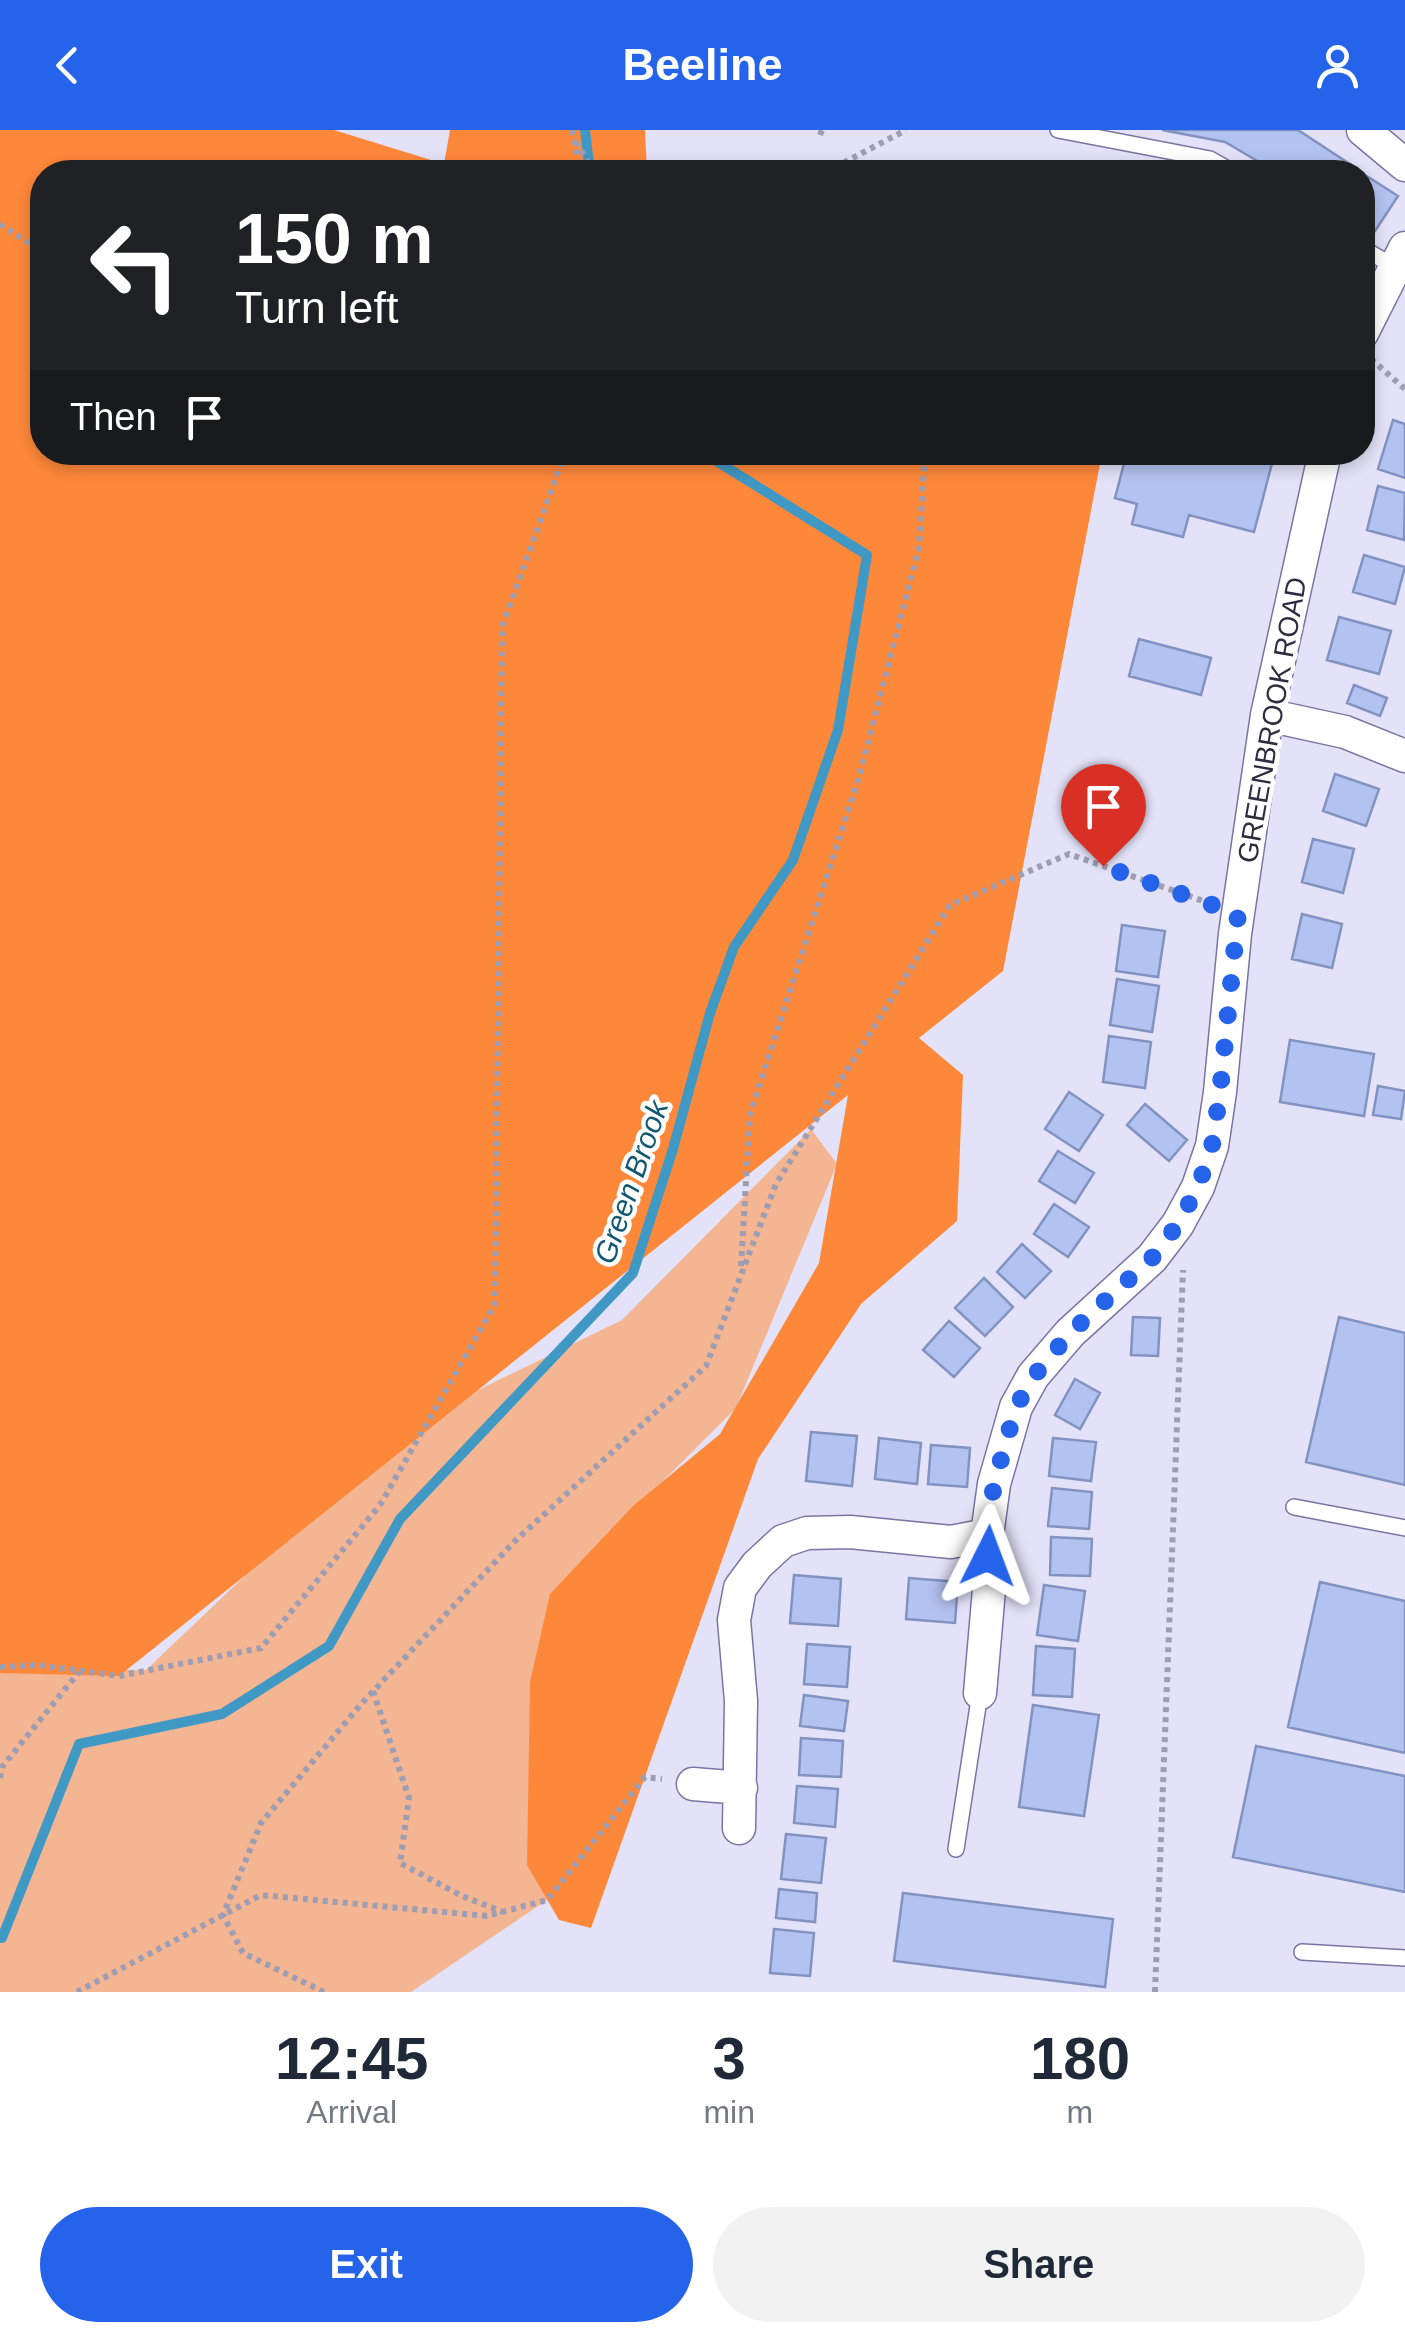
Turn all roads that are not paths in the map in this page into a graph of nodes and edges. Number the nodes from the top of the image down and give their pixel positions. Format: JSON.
{"nodes":[{"id":1,"x":1058,"y":130,"type":"edge"},
{"id":2,"x":1212,"y":160,"type":"edge"},
{"id":3,"x":1375,"y":251,"type":"edge"},
{"id":4,"x":1400,"y":258,"type":"edge"},
{"id":5,"x":1375,"y":308,"type":"edge"},
{"id":6,"x":1323,"y":465,"type":"edge"},
{"id":7,"x":1267,"y":714,"type":"junction"},
{"id":8,"x":1405,"y":756,"type":"edge"},
{"id":9,"x":1294,"y":1508,"type":"dead end"},
{"id":10,"x":1405,"y":1528,"type":"edge"},
{"id":11,"x":987,"y":1535,"type":"junction"},
{"id":12,"x":980,"y":1693,"type":"joint"},
{"id":13,"x":693,"y":1784,"type":"road end"},
{"id":14,"x":741,"y":1788,"type":"junction"},
{"id":15,"x":739,"y":1828,"type":"dead end"},
{"id":16,"x":956,"y":1849,"type":"dead end"},
{"id":17,"x":1302,"y":1952,"type":"dead end"},
{"id":18,"x":1405,"y":1958,"type":"edge"}],
"edges":[{"from":1,"to":2,"type":"lane"},
{"from":3,"to":4,"type":"lane"},
{"from":4,"to":5,"type":"street"},
{"from":6,"to":7,"type":"street","name":"GREENBROOK ROAD"},
{"from":7,"to":8,"type":"street"},
{"from":7,"to":11,"type":"street","name":"GREENBROOK ROAD"},
{"from":9,"to":10,"type":"lane"},
{"from":11,"to":12,"type":"street","name":"GREENBROOK ROAD"},
{"from":11,"to":14,"type":"street"},
{"from":12,"to":16,"type":"lane"},
{"from":13,"to":14,"type":"street"},
{"from":14,"to":15,"type":"street"},
{"from":17,"to":18,"type":"lane"}]}
